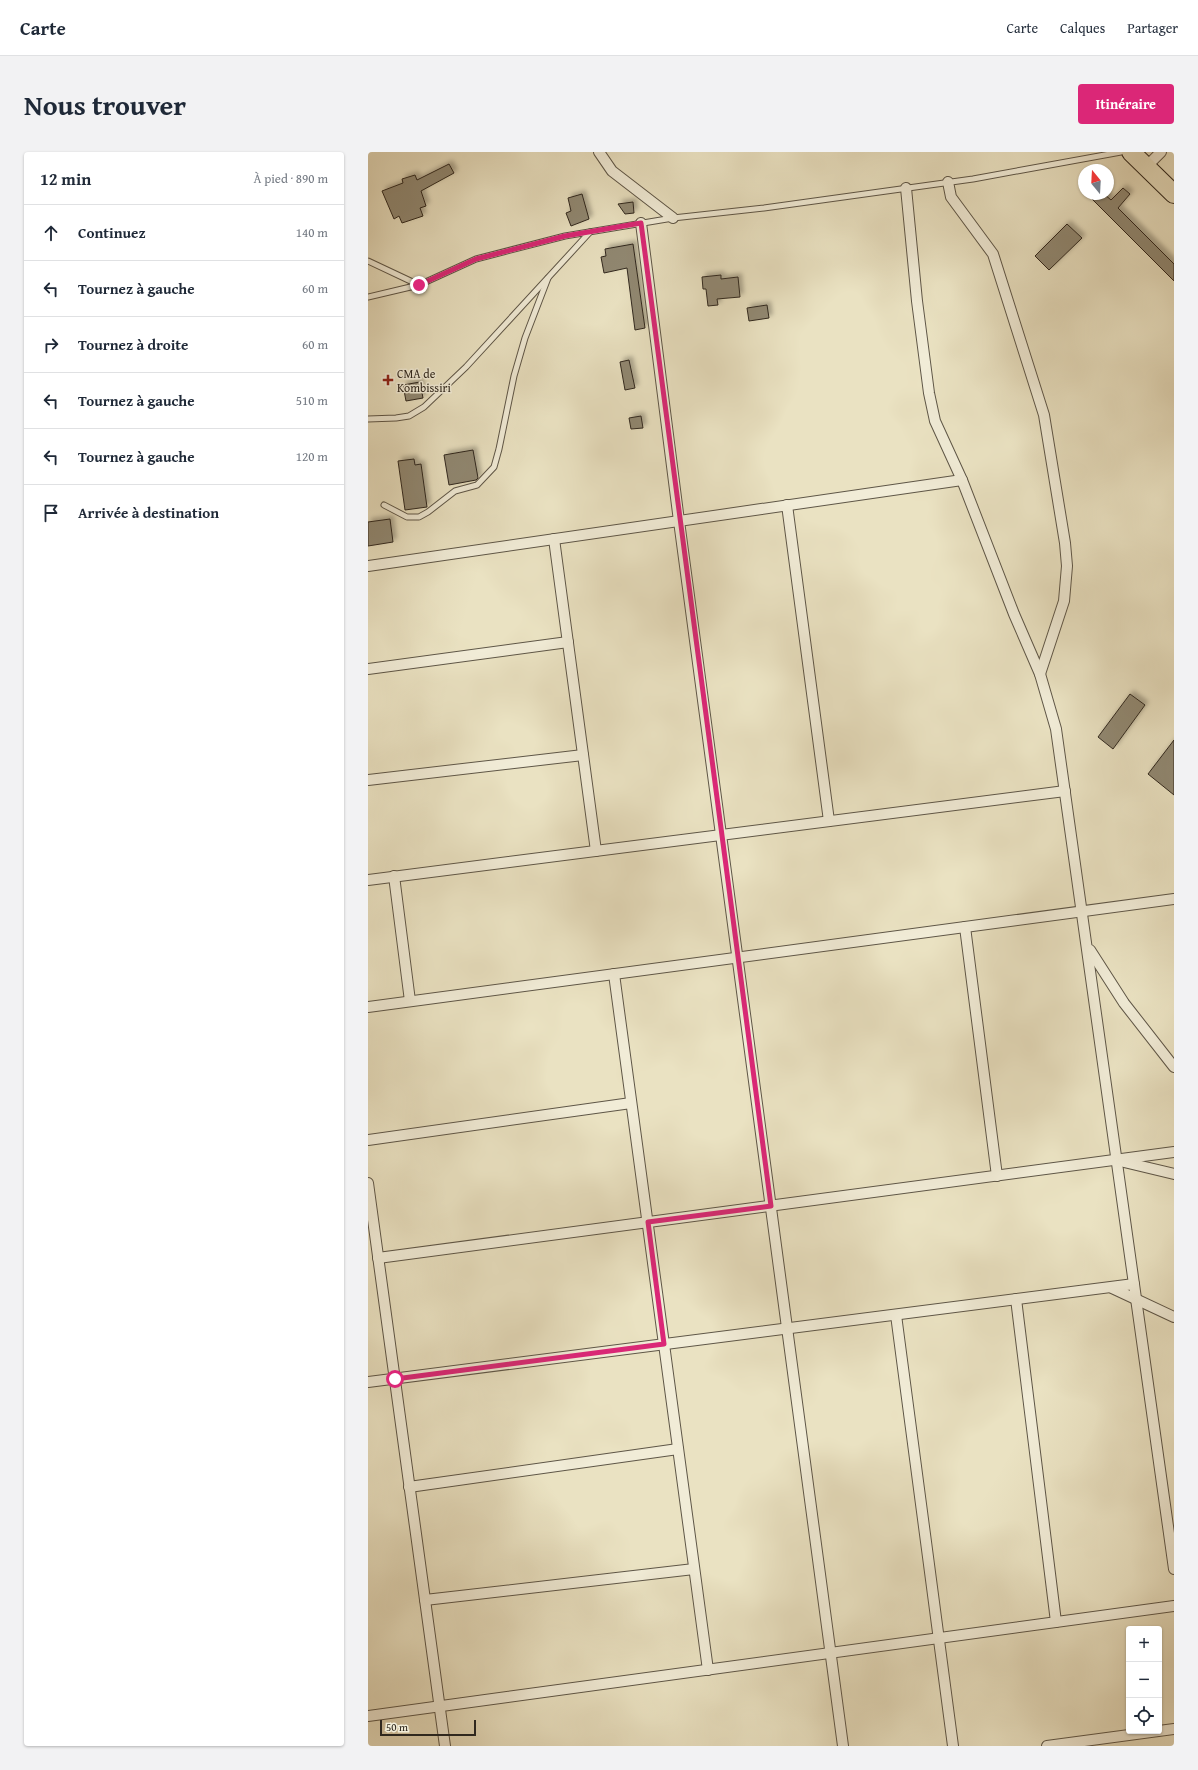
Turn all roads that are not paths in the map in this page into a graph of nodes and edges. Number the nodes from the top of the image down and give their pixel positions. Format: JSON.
{"nodes":[{"id":1,"x":599,"y":152,"type":"edge"},
{"id":2,"x":1121,"y":152,"type":"edge"},
{"id":3,"x":1130,"y":152,"type":"edge"},
{"id":4,"x":1160,"y":152,"type":"edge"},
{"id":5,"x":1146,"y":167,"type":"junction"},
{"id":6,"x":948,"y":182,"type":"junction"},
{"id":7,"x":906,"y":188,"type":"junction"},
{"id":8,"x":1174,"y":194,"type":"edge"},
{"id":9,"x":673,"y":218,"type":"junction"},
{"id":10,"x":641,"y":223,"type":"junction"},
{"id":11,"x":590,"y":232,"type":"junction"},
{"id":12,"x":368,"y":261,"type":"edge"},
{"id":13,"x":548,"y":278,"type":"junction"},
{"id":14,"x":419,"y":285,"type":"junction"},
{"id":15,"x":368,"y":297,"type":"edge"},
{"id":16,"x":368,"y":419,"type":"edge"},
{"id":17,"x":962,"y":480,"type":"junction"},
{"id":18,"x":384,"y":505,"type":"dead end"},
{"id":19,"x":787,"y":505,"type":"junction"},
{"id":20,"x":679,"y":521,"type":"junction"},
{"id":21,"x":554,"y":539,"type":"junction"},
{"id":22,"x":368,"y":566,"type":"edge"},
{"id":23,"x":568,"y":642,"type":"junction"},
{"id":24,"x":368,"y":669,"type":"edge"},
{"id":25,"x":1040,"y":674,"type":"junction"},
{"id":26,"x":583,"y":755,"type":"junction"},
{"id":27,"x":368,"y":780,"type":"edge"},
{"id":28,"x":1065,"y":791,"type":"junction"},
{"id":29,"x":829,"y":821,"type":"junction"},
{"id":30,"x":721,"y":835,"type":"junction"},
{"id":31,"x":596,"y":851,"type":"junction"},
{"id":32,"x":394,"y":876,"type":"junction"},
{"id":33,"x":368,"y":880,"type":"edge"},
{"id":34,"x":1174,"y":899,"type":"edge"},
{"id":35,"x":1083,"y":911,"type":"junction"},
{"id":36,"x":965,"y":927,"type":"junction"},
{"id":37,"x":1088,"y":947,"type":"junction"},
{"id":38,"x":738,"y":957,"type":"junction"},
{"id":39,"x":614,"y":974,"type":"junction"},
{"id":40,"x":410,"y":1001,"type":"junction"},
{"id":41,"x":368,"y":1007,"type":"edge"},
{"id":42,"x":1174,"y":1067,"type":"edge"},
{"id":43,"x":631,"y":1103,"type":"junction"},
{"id":44,"x":368,"y":1140,"type":"edge"},
{"id":45,"x":1174,"y":1152,"type":"edge"},
{"id":46,"x":1117,"y":1160,"type":"junction"},
{"id":47,"x":1174,"y":1174,"type":"edge"},
{"id":48,"x":997,"y":1176,"type":"junction"},
{"id":49,"x":368,"y":1183,"type":"edge"},
{"id":50,"x":771,"y":1206,"type":"junction"},
{"id":51,"x":648,"y":1222,"type":"junction"},
{"id":52,"x":378,"y":1258,"type":"junction"},
{"id":53,"x":1134,"y":1284,"type":"junction"},
{"id":54,"x":1110,"y":1287,"type":"junction"},
{"id":55,"x":1136,"y":1298,"type":"junction"},
{"id":56,"x":1016,"y":1299,"type":"junction"},
{"id":57,"x":896,"y":1315,"type":"junction"},
{"id":58,"x":1174,"y":1317,"type":"edge"},
{"id":59,"x":788,"y":1328,"type":"junction"},
{"id":60,"x":664,"y":1344,"type":"junction"},
{"id":61,"x":395,"y":1379,"type":"junction"},
{"id":62,"x":368,"y":1382,"type":"edge"},
{"id":63,"x":678,"y":1449,"type":"junction"},
{"id":64,"x":409,"y":1487,"type":"junction"},
{"id":65,"x":1172,"y":1542,"type":"edge"},
{"id":66,"x":694,"y":1569,"type":"junction"},
{"id":67,"x":1174,"y":1569,"type":"edge"},
{"id":68,"x":425,"y":1600,"type":"junction"},
{"id":69,"x":1174,"y":1606,"type":"edge"},
{"id":70,"x":1056,"y":1622,"type":"junction"},
{"id":71,"x":939,"y":1638,"type":"junction"},
{"id":72,"x":831,"y":1653,"type":"junction"},
{"id":73,"x":708,"y":1670,"type":"junction"},
{"id":74,"x":439,"y":1706,"type":"junction"},
{"id":75,"x":368,"y":1716,"type":"edge"},
{"id":76,"x":1174,"y":1729,"type":"edge"},
{"id":77,"x":445,"y":1746,"type":"edge"},
{"id":78,"x":843,"y":1746,"type":"edge"},
{"id":79,"x":953,"y":1746,"type":"edge"},
{"id":80,"x":1047,"y":1746,"type":"edge"}],
"edges":[{"from":1,"to":9,"type":"street"},
{"from":2,"to":6,"type":"lane"},
{"from":3,"to":5,"type":"highway"},
{"from":4,"to":5,"type":"street"},
{"from":5,"to":8,"type":"highway"},
{"from":6,"to":7,"type":"lane"},
{"from":6,"to":25,"type":"street"},
{"from":7,"to":9,"type":"lane"},
{"from":7,"to":17,"type":"street"},
{"from":9,"to":10,"type":"lane"},
{"from":10,"to":11,"type":"lane"},
{"from":10,"to":20,"type":"street"},
{"from":11,"to":13,"type":"lane"},
{"from":11,"to":14,"type":"lane"},
{"from":12,"to":14,"type":"lane"},
{"from":13,"to":16,"type":"lane"},
{"from":13,"to":18,"type":"lane"},
{"from":14,"to":15,"type":"lane"},
{"from":17,"to":19,"type":"street"},
{"from":17,"to":25,"type":"street"},
{"from":19,"to":20,"type":"street"},
{"from":19,"to":29,"type":"street"},
{"from":20,"to":21,"type":"street"},
{"from":20,"to":30,"type":"street"},
{"from":21,"to":22,"type":"street"},
{"from":21,"to":23,"type":"street"},
{"from":23,"to":24,"type":"street"},
{"from":23,"to":26,"type":"street"},
{"from":25,"to":28,"type":"street"},
{"from":26,"to":27,"type":"street"},
{"from":26,"to":31,"type":"street"},
{"from":28,"to":29,"type":"street"},
{"from":28,"to":35,"type":"street"},
{"from":29,"to":30,"type":"street"},
{"from":30,"to":31,"type":"street"},
{"from":30,"to":38,"type":"street"},
{"from":31,"to":32,"type":"street"},
{"from":32,"to":33,"type":"street"},
{"from":32,"to":40,"type":"street"},
{"from":34,"to":35,"type":"street"},
{"from":35,"to":36,"type":"street"},
{"from":35,"to":37,"type":"street"},
{"from":36,"to":38,"type":"street"},
{"from":36,"to":48,"type":"street"},
{"from":37,"to":42,"type":"street"},
{"from":37,"to":46,"type":"street"},
{"from":38,"to":39,"type":"street"},
{"from":38,"to":50,"type":"street"},
{"from":39,"to":40,"type":"street"},
{"from":39,"to":43,"type":"street"},
{"from":40,"to":41,"type":"street"},
{"from":43,"to":44,"type":"street"},
{"from":43,"to":51,"type":"street"},
{"from":45,"to":46,"type":"street"},
{"from":46,"to":47,"type":"street"},
{"from":46,"to":48,"type":"street"},
{"from":46,"to":53,"type":"street"},
{"from":48,"to":50,"type":"street"},
{"from":49,"to":52,"type":"street"},
{"from":50,"to":51,"type":"street"},
{"from":50,"to":59,"type":"street"},
{"from":51,"to":52,"type":"street"},
{"from":51,"to":60,"type":"street"},
{"from":52,"to":61,"type":"street"},
{"from":53,"to":54,"type":"street"},
{"from":53,"to":55,"type":"street"},
{"from":54,"to":55,"type":"street"},
{"from":54,"to":56,"type":"street"},
{"from":55,"to":58,"type":"street"},
{"from":55,"to":65,"type":"street"},
{"from":56,"to":57,"type":"street"},
{"from":56,"to":70,"type":"street"},
{"from":57,"to":59,"type":"street"},
{"from":57,"to":71,"type":"street"},
{"from":59,"to":60,"type":"street"},
{"from":59,"to":72,"type":"street"},
{"from":60,"to":61,"type":"street"},
{"from":60,"to":63,"type":"street"},
{"from":61,"to":62,"type":"street"},
{"from":61,"to":64,"type":"street"},
{"from":63,"to":64,"type":"street"},
{"from":63,"to":66,"type":"street"},
{"from":64,"to":68,"type":"street"},
{"from":65,"to":67,"type":"street"},
{"from":66,"to":68,"type":"street"},
{"from":66,"to":73,"type":"street"},
{"from":68,"to":74,"type":"street"},
{"from":69,"to":70,"type":"street"},
{"from":70,"to":71,"type":"street"},
{"from":71,"to":72,"type":"street"},
{"from":71,"to":79,"type":"street"},
{"from":72,"to":73,"type":"street"},
{"from":72,"to":78,"type":"street"},
{"from":73,"to":74,"type":"street"},
{"from":74,"to":75,"type":"street"},
{"from":74,"to":77,"type":"street"},
{"from":76,"to":80,"type":"street"}]}
